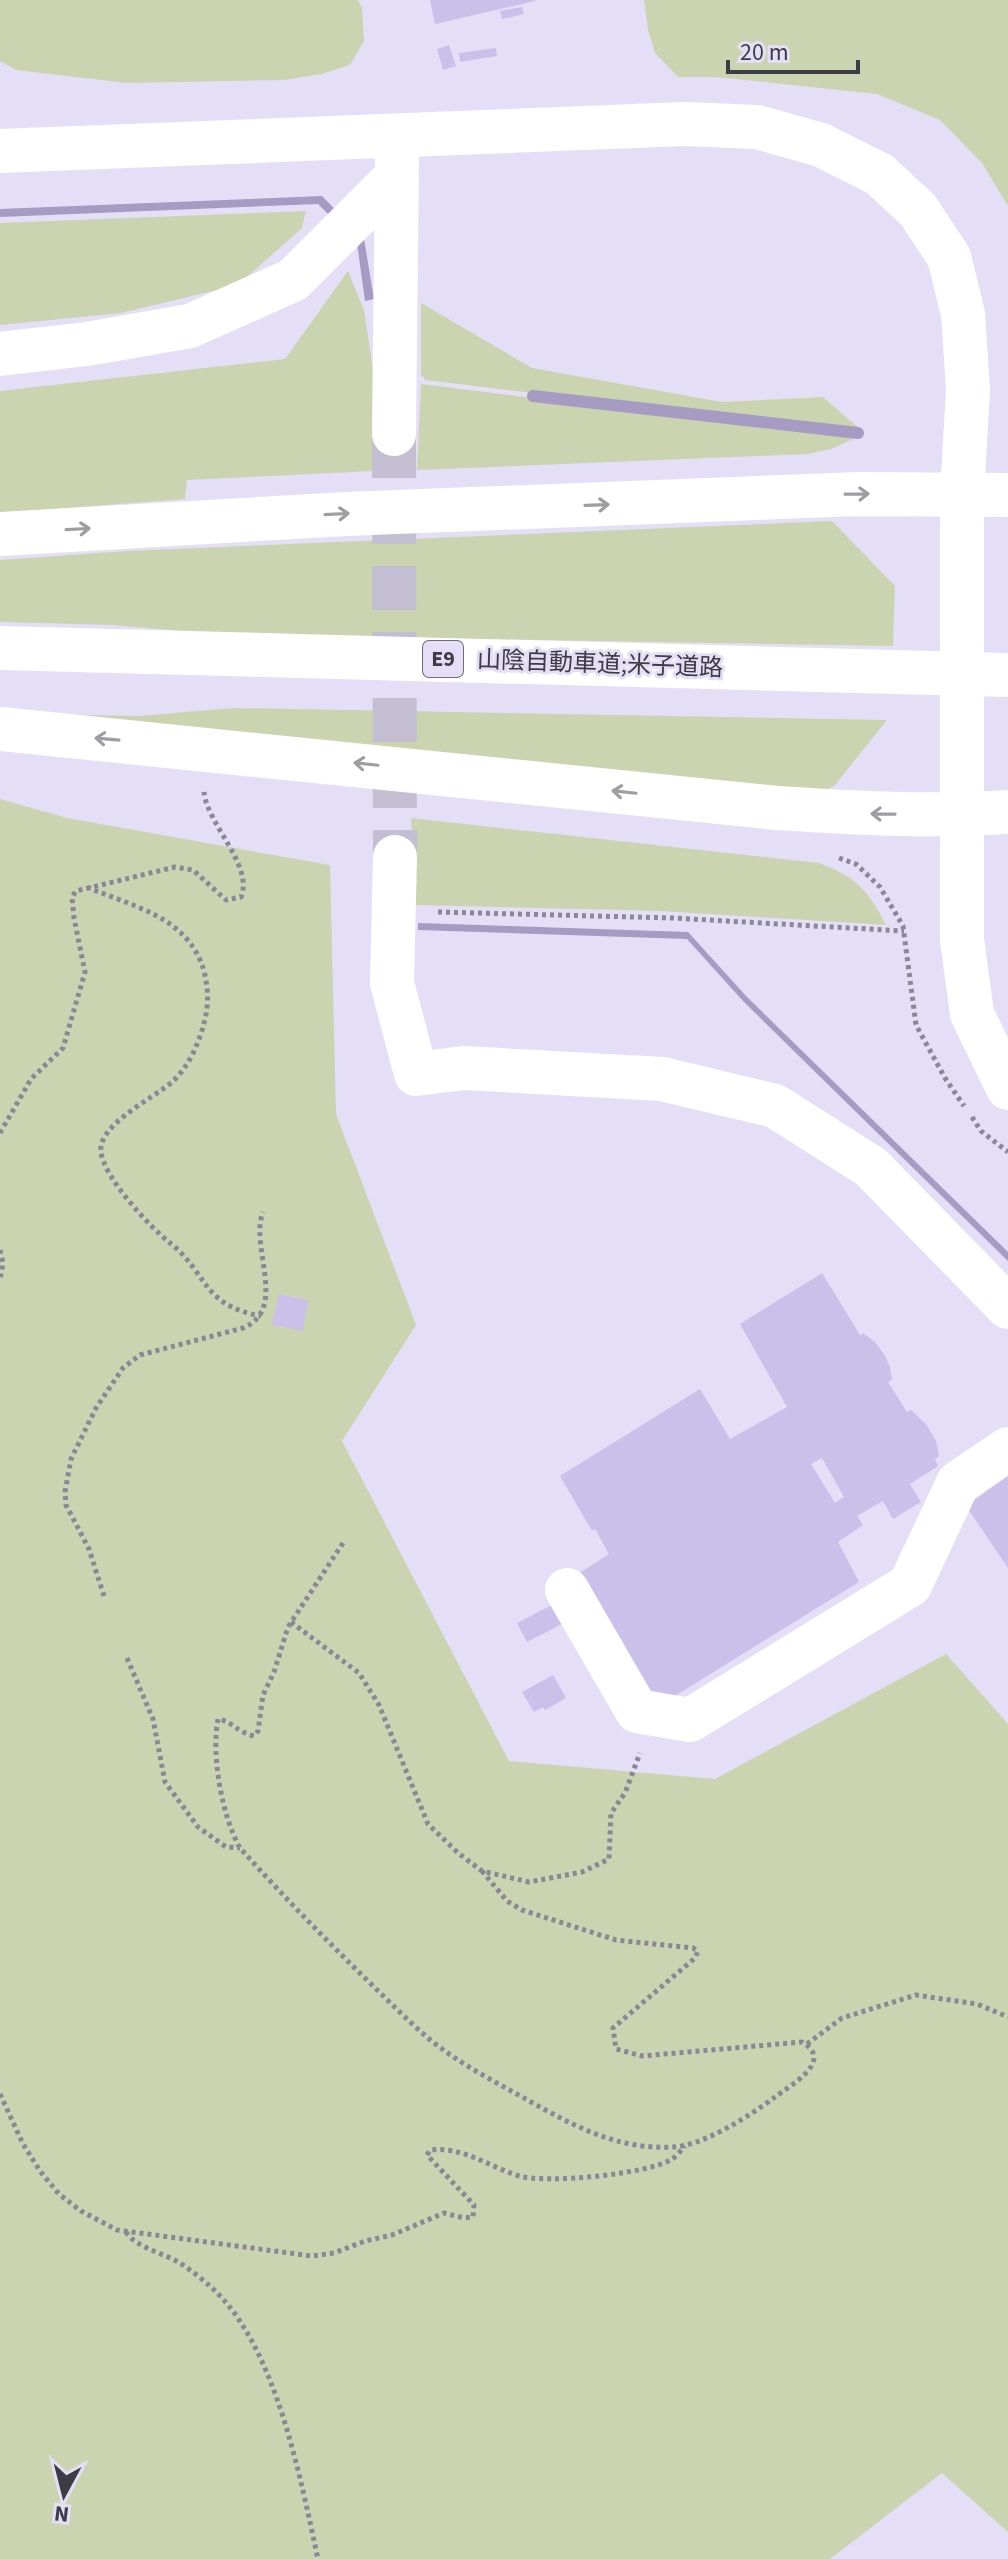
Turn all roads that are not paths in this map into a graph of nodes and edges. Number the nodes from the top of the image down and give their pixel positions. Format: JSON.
{"nodes":[{"id":1,"x":0,"y":151,"type":"edge"},
{"id":2,"x":397,"y":156,"type":"junction"},
{"id":3,"x":0,"y":354,"type":"edge"},
{"id":4,"x":394,"y":434,"type":"tunnel mouth"},
{"id":5,"x":962,"y":495,"type":"junction"},
{"id":6,"x":1008,"y":495,"type":"edge"},
{"id":7,"x":0,"y":534,"type":"edge"},
{"id":8,"x":0,"y":648,"type":"edge"},
{"id":9,"x":0,"y":673,"type":"edge"},
{"id":10,"x":885,"y":682,"type":"junction"},
{"id":11,"x":1006,"y":685,"type":"edge"},
{"id":12,"x":0,"y":729,"type":"edge"},
{"id":13,"x":1008,"y":812,"type":"edge"},
{"id":14,"x":961,"y":815,"type":"junction"},
{"id":15,"x":395,"y":857,"type":"tunnel mouth"},
{"id":16,"x":1008,"y":1088,"type":"edge"},
{"id":17,"x":1008,"y":1307,"type":"edge"},
{"id":18,"x":1008,"y":1449,"type":"edge"},
{"id":19,"x":567,"y":1590,"type":"dead end"}],
"edges":[{"from":1,"to":2,"type":"main road"},
{"from":2,"to":3,"type":"main road"},
{"from":2,"to":4,"type":"main road"},
{"from":2,"to":5,"type":"main road"},
{"from":5,"to":6,"type":"main road"},
{"from":7,"to":5,"type":"main road","one_way":true},
{"from":5,"to":14,"type":"main road"},
{"from":8,"to":10,"type":"main road","name":"山陰自動車道;米子道路","number":"E9"},
{"from":9,"to":10,"type":"main road","name":"山陰自動車道;米子道路","number":"E9"},
{"from":10,"to":11,"type":"main road","name":"山陰自動車道;米子道路","number":"E9"},
{"from":14,"to":12,"type":"main road","one_way":true},
{"from":13,"to":14,"type":"main road"},
{"from":14,"to":16,"type":"main road"},
{"from":15,"to":17,"type":"main road"},
{"from":18,"to":19,"type":"main road"}]}
